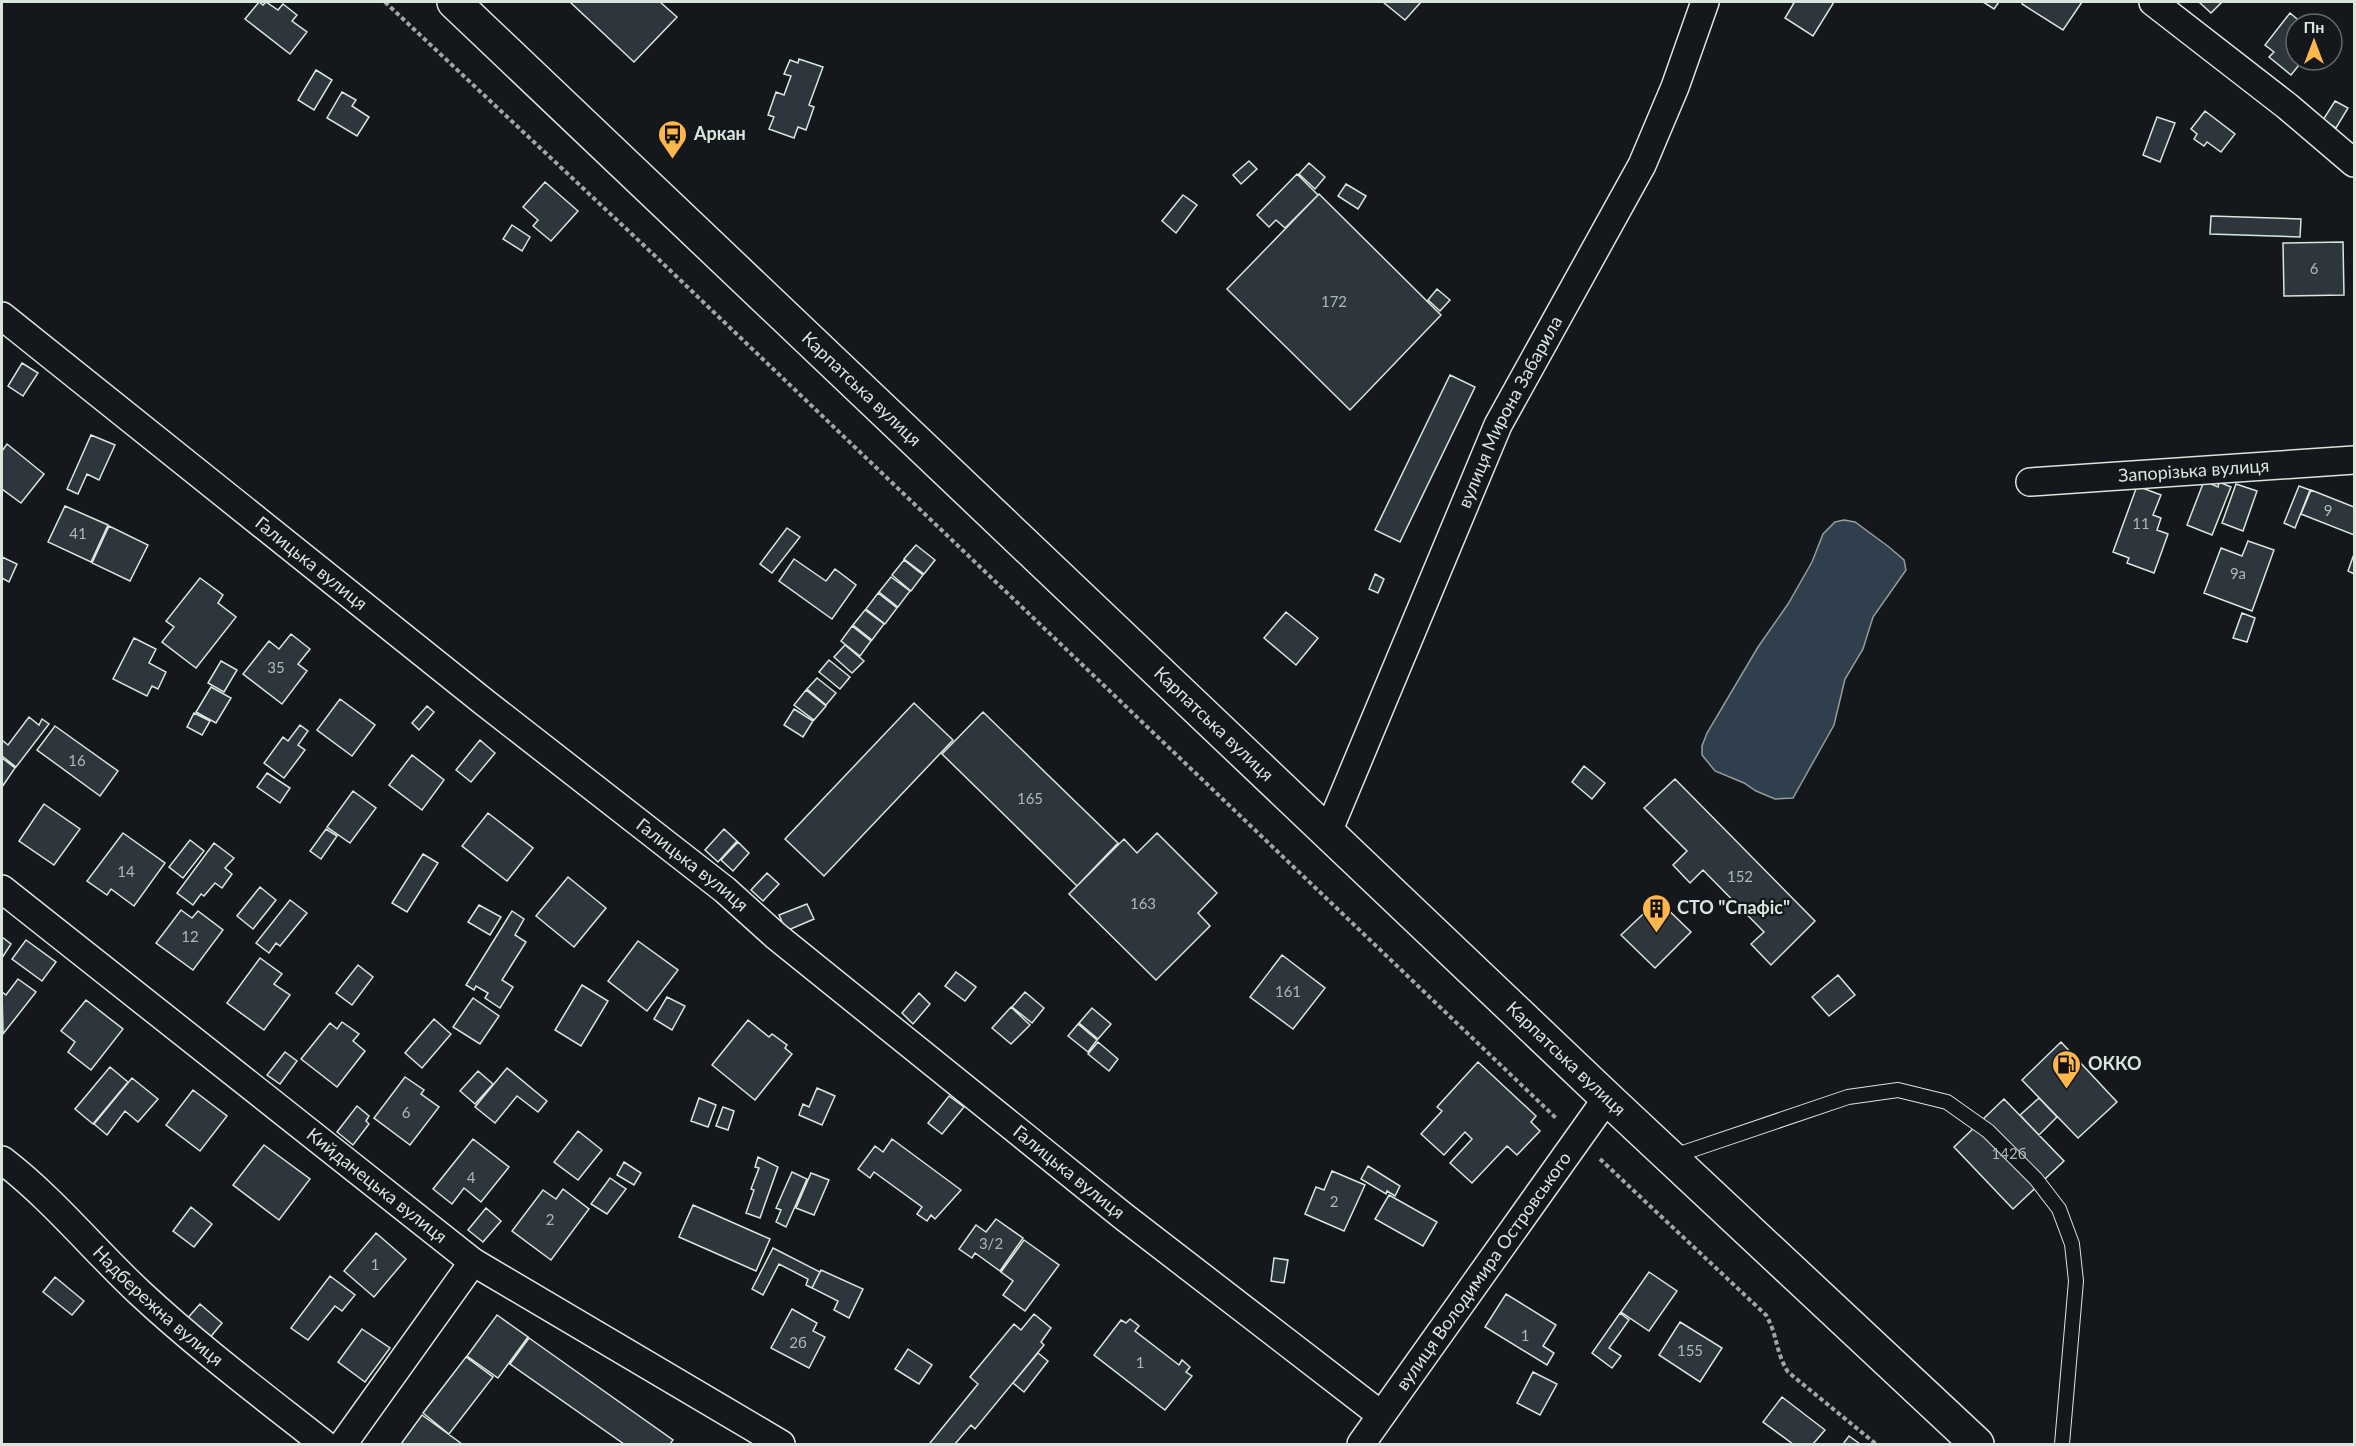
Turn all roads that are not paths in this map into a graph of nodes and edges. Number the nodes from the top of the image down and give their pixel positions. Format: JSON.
{"nodes":[{"id":1,"x":454,"y":2,"type":"edge"},
{"id":2,"x":1705,"y":2,"type":"edge"},
{"id":3,"x":2153,"y":2,"type":"edge"},
{"id":4,"x":2355,"y":163,"type":"edge"},
{"id":5,"x":2,"y":316,"type":"edge"},
{"id":6,"x":2355,"y":460,"type":"edge"},
{"id":7,"x":2030,"y":482,"type":"dead end"},
{"id":8,"x":1328,"y":832,"type":"junction"},
{"id":9,"x":2,"y":889,"type":"edge"},
{"id":10,"x":1607,"y":1098,"type":"junction"},
{"id":11,"x":1670,"y":1157,"type":"junction"},
{"id":12,"x":2,"y":1160,"type":"edge"},
{"id":13,"x":473,"y":1262,"type":"junction"},
{"id":14,"x":1381,"y":1416,"type":"junction"},
{"id":15,"x":324,"y":1444,"type":"edge"},
{"id":16,"x":343,"y":1444,"type":"edge"},
{"id":17,"x":780,"y":1444,"type":"edge"},
{"id":18,"x":1361,"y":1444,"type":"edge"},
{"id":19,"x":1977,"y":1444,"type":"edge"},
{"id":20,"x":2062,"y":1444,"type":"edge"}],
"edges":[{"from":1,"to":8,"type":"main road","name":"Карпатська вулиця"},
{"from":2,"to":8,"type":"street","name":"вулиця Мирона Забарила"},
{"from":3,"to":4,"type":"street"},
{"from":5,"to":14,"type":"street","name":"Галицька вулиця"},
{"from":6,"to":7,"type":"street","name":"Запорізька вулиця"},
{"from":8,"to":10,"type":"main road","name":"Карпатська вулиця"},
{"from":9,"to":13,"type":"street","name":"Кийданецька вулиця"},
{"from":10,"to":11,"type":"main road","name":"Карпатська вулиця"},
{"from":10,"to":14,"type":"street","name":"вулиця Володимира Островського"},
{"from":11,"to":19,"type":"main road","name":"Карпатська вулиця"},
{"from":11,"to":20,"type":"lane"},
{"from":12,"to":15,"type":"street","name":"Надбережна вулиця"},
{"from":13,"to":16,"type":"street"},
{"from":13,"to":17,"type":"street","name":"Кийданецька вулиця"},
{"from":14,"to":18,"type":"street","name":"вулиця Володимира Островського"}]}
